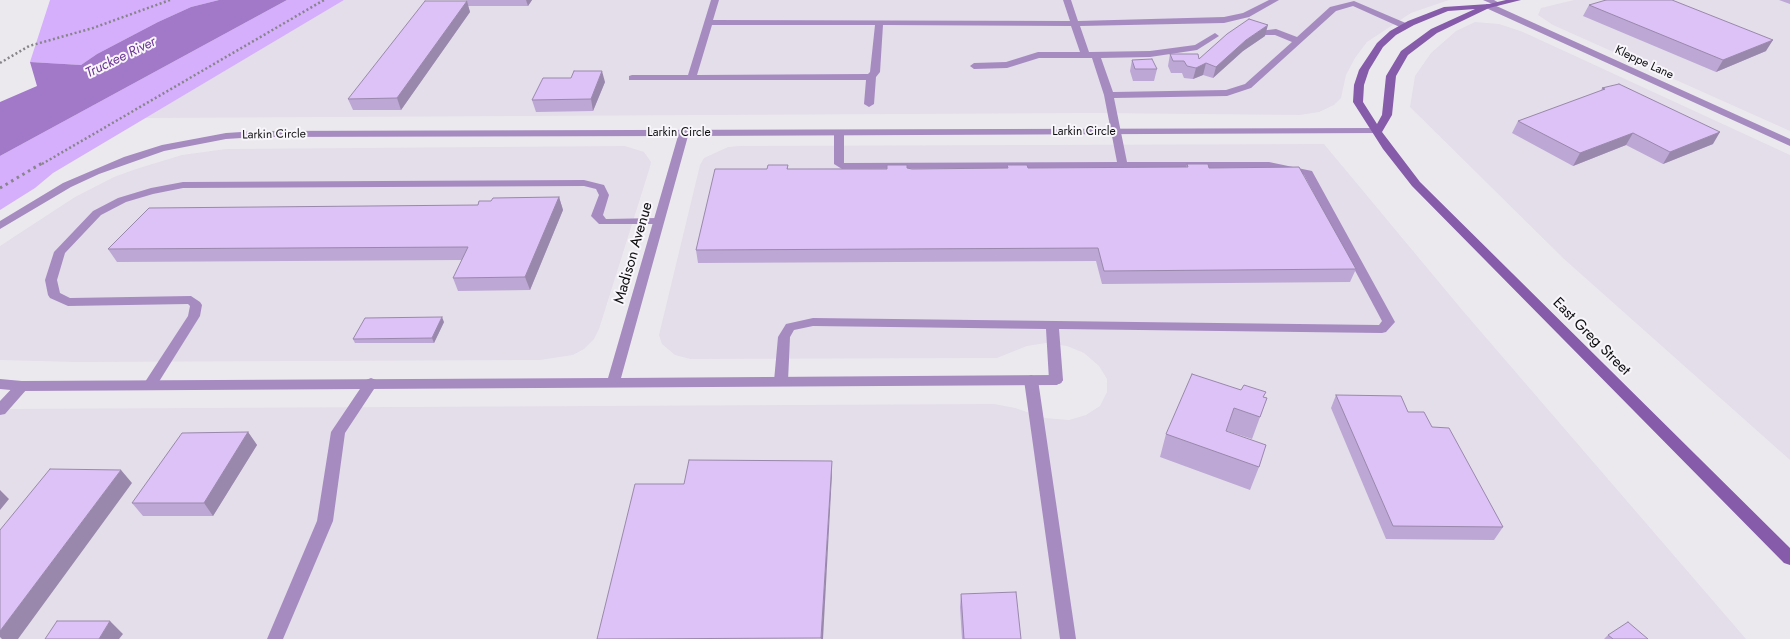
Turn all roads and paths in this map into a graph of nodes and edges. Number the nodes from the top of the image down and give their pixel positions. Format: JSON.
{"nodes":[{"id":1,"x":170,"y":0,"type":"edge"},
{"id":2,"x":324,"y":0,"type":"edge"},
{"id":3,"x":715,"y":0,"type":"edge"},
{"id":4,"x":1067,"y":0,"type":"edge"},
{"id":5,"x":1275,"y":0,"type":"edge"},
{"id":6,"x":1517,"y":0,"type":"edge"},
{"id":7,"x":1491,"y":3,"type":"edge"},
{"id":8,"x":1224,"y":20,"type":"junction"},
{"id":9,"x":709,"y":22,"type":"junction"},
{"id":10,"x":879,"y":22,"type":"junction"},
{"id":11,"x":1075,"y":24,"type":"junction"},
{"id":12,"x":1240,"y":26,"type":"edge"},
{"id":13,"x":1405,"y":26,"type":"junction"},
{"id":14,"x":1262,"y":32,"type":"edge"},
{"id":15,"x":1215,"y":36,"type":"dead end"},
{"id":16,"x":1298,"y":41,"type":"junction"},
{"id":17,"x":1085,"y":55,"type":"junction"},
{"id":18,"x":1096,"y":55,"type":"junction"},
{"id":19,"x":0,"y":63,"type":"edge"},
{"id":20,"x":974,"y":66,"type":"dead end"},
{"id":21,"x":632,"y":78,"type":"dead end"},
{"id":22,"x":692,"y":78,"type":"junction"},
{"id":23,"x":872,"y":78,"type":"junction"},
{"id":24,"x":1109,"y":95,"type":"junction"},
{"id":25,"x":869,"y":104,"type":"dead end"},
{"id":26,"x":1378,"y":131,"type":"junction"},
{"id":27,"x":839,"y":132,"type":"junction"},
{"id":28,"x":1115,"y":132,"type":"junction"},
{"id":29,"x":684,"y":133,"type":"junction"},
{"id":30,"x":1790,"y":143,"type":"edge"},
{"id":31,"x":1123,"y":166,"type":"junction"},
{"id":32,"x":0,"y":188,"type":"edge"},
{"id":33,"x":658,"y":222,"type":"junction"},
{"id":34,"x":0,"y":226,"type":"edge"},
{"id":35,"x":1052,"y":325,"type":"junction"},
{"id":36,"x":1031,"y":380,"type":"junction"},
{"id":37,"x":781,"y":381,"type":"junction"},
{"id":38,"x":613,"y":382,"type":"junction"},
{"id":39,"x":371,"y":383,"type":"junction"},
{"id":40,"x":0,"y":384,"type":"edge"},
{"id":41,"x":150,"y":385,"type":"junction"},
{"id":42,"x":22,"y":386,"type":"junction"},
{"id":43,"x":0,"y":410,"type":"edge"},
{"id":44,"x":1790,"y":558,"type":"edge"},
{"id":45,"x":276,"y":639,"type":"edge"},
{"id":46,"x":1068,"y":639,"type":"edge"}],
"edges":[{"from":1,"to":19,"type":"path"},
{"from":2,"to":32,"type":"path"},
{"from":3,"to":9,"type":"street"},
{"from":4,"to":11,"type":"street"},
{"from":5,"to":8,"type":"street"},
{"from":6,"to":7,"type":"main road","name":"East Greg Street"},
{"from":7,"to":13,"type":"main road","name":"East Greg Street"},
{"from":7,"to":26,"type":"main road","name":"East Greg Street"},
{"from":7,"to":30,"type":"street","name":"Kleppe Lane"},
{"from":8,"to":11,"type":"street"},
{"from":8,"to":12,"type":"street"},
{"from":9,"to":10,"type":"street"},
{"from":9,"to":22,"type":"street"},
{"from":10,"to":11,"type":"street"},
{"from":10,"to":23,"type":"street"},
{"from":11,"to":17,"type":"street"},
{"from":13,"to":16,"type":"street"},
{"from":13,"to":26,"type":"main road","name":"East Greg Street"},
{"from":14,"to":16,"type":"street"},
{"from":15,"to":18,"type":"street"},
{"from":16,"to":24,"type":"street"},
{"from":17,"to":18,"type":"street"},
{"from":17,"to":20,"type":"street"},
{"from":18,"to":24,"type":"street"},
{"from":21,"to":22,"type":"street"},
{"from":22,"to":23,"type":"street"},
{"from":23,"to":25,"type":"street"},
{"from":24,"to":28,"type":"street"},
{"from":26,"to":28,"type":"street","name":"Larkin Circle"},
{"from":26,"to":44,"type":"main road","name":"East Greg Street"},
{"from":27,"to":28,"type":"street","name":"Larkin Circle"},
{"from":27,"to":29,"type":"street","name":"Larkin Circle"},
{"from":27,"to":31,"type":"street"},
{"from":28,"to":31,"type":"street"},
{"from":29,"to":33,"type":"street","name":"Madison Avenue"},
{"from":29,"to":34,"type":"street","name":"Larkin Circle"},
{"from":31,"to":35,"type":"street"},
{"from":33,"to":38,"type":"street","name":"Madison Avenue"},
{"from":33,"to":41,"type":"street"},
{"from":35,"to":36,"type":"street"},
{"from":35,"to":37,"type":"street"},
{"from":36,"to":37,"type":"street"},
{"from":36,"to":46,"type":"street"},
{"from":37,"to":38,"type":"street"},
{"from":38,"to":39,"type":"street"},
{"from":39,"to":41,"type":"street"},
{"from":39,"to":45,"type":"street"},
{"from":40,"to":42,"type":"street"},
{"from":41,"to":42,"type":"street"},
{"from":42,"to":43,"type":"street"}]}
